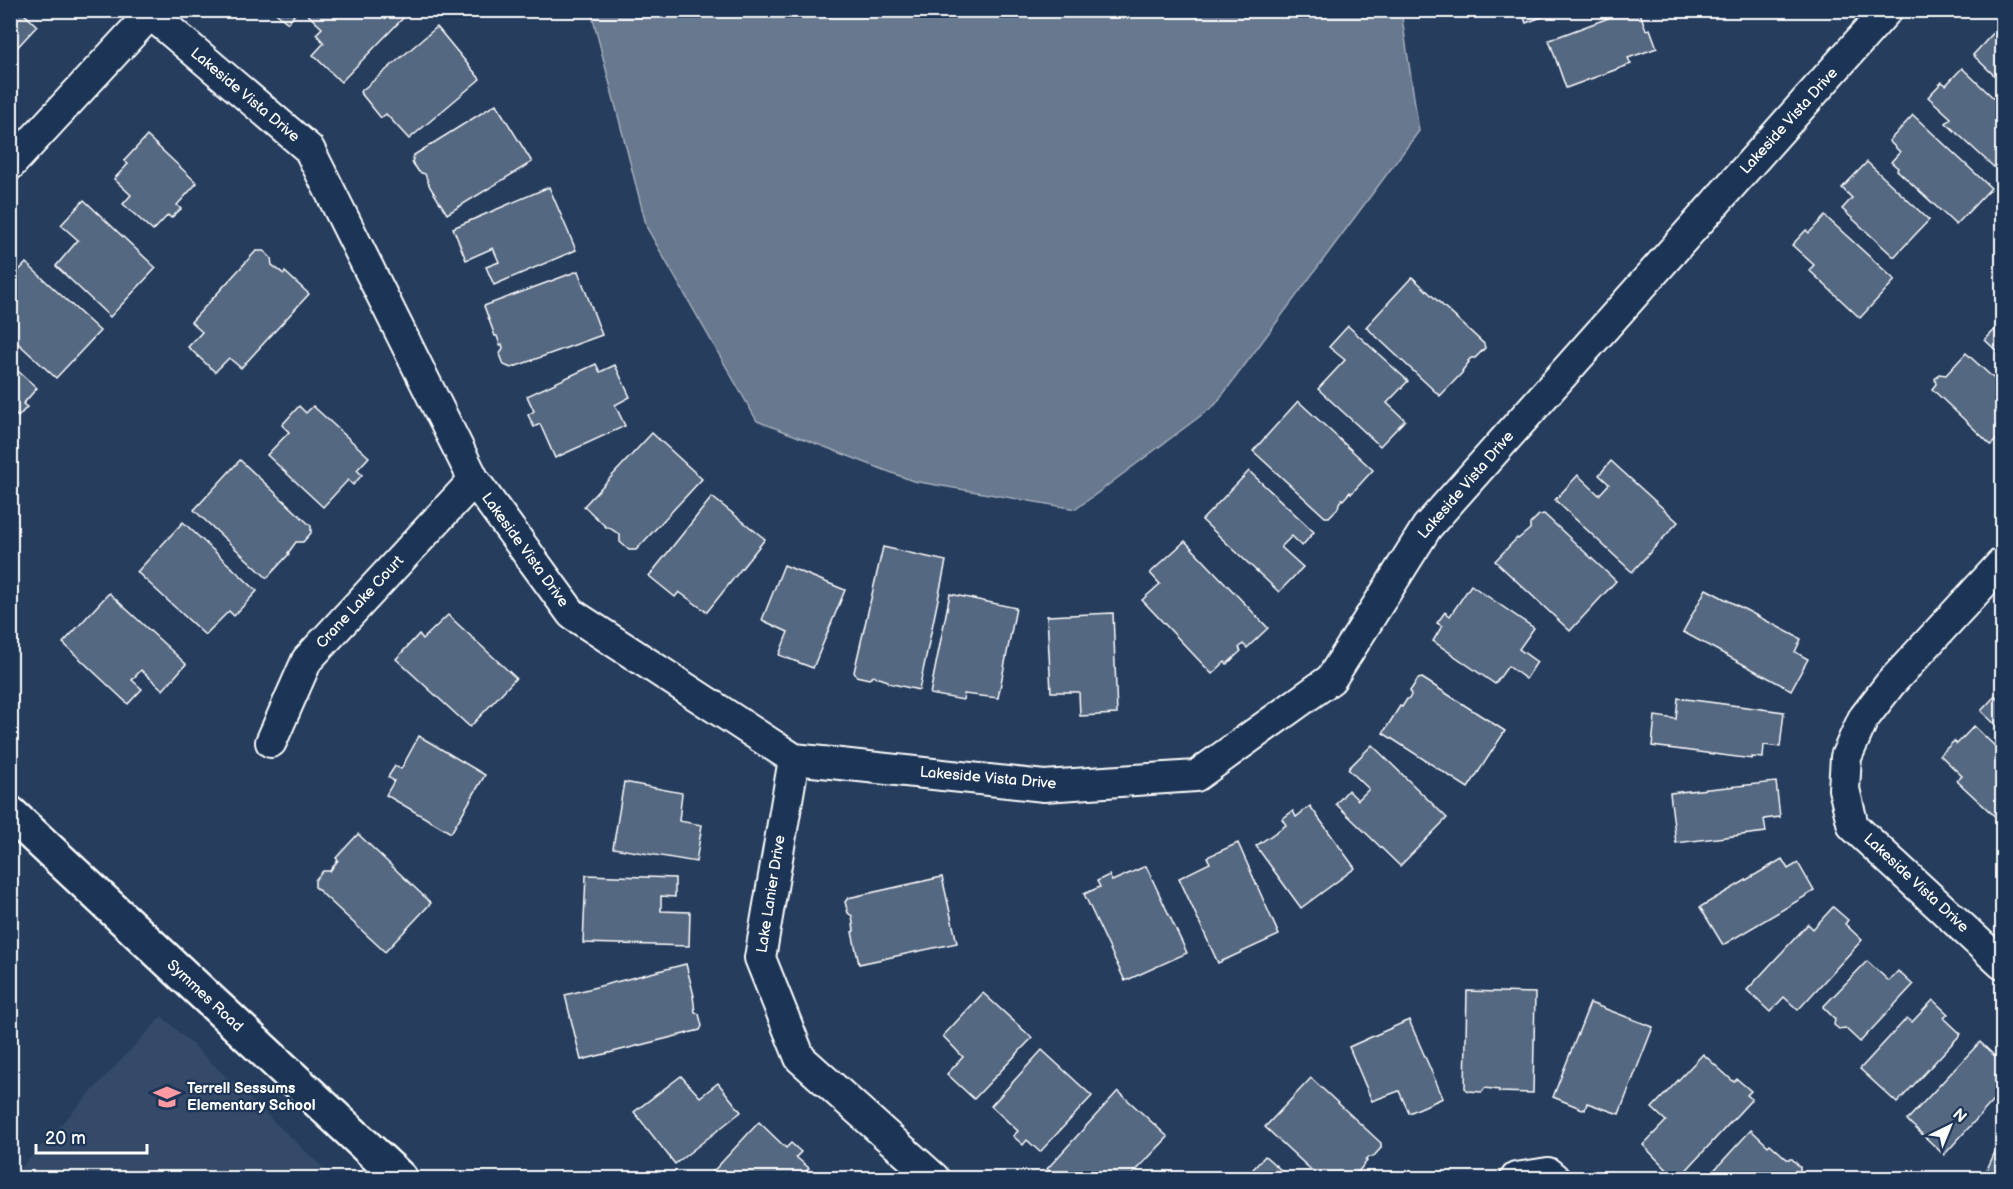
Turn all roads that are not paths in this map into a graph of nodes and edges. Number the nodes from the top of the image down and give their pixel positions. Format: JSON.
{"nodes":[{"id":1,"x":1887,"y":10,"type":"edge"},
{"id":2,"x":148,"y":12,"type":"edge"},
{"id":3,"x":10,"y":165,"type":"edge"},
{"id":4,"x":474,"y":480,"type":"junction"},
{"id":5,"x":2002,"y":563,"type":"edge"},
{"id":6,"x":271,"y":742,"type":"dead end"},
{"id":7,"x":794,"y":759,"type":"junction"},
{"id":8,"x":10,"y":813,"type":"edge"},
{"id":9,"x":2002,"y":964,"type":"edge"},
{"id":10,"x":400,"y":1179,"type":"edge"},
{"id":11,"x":934,"y":1179,"type":"edge"},
{"id":12,"x":1516,"y":1179,"type":"edge"},
{"id":13,"x":1554,"y":1179,"type":"edge"}],
"edges":[{"from":1,"to":7,"type":"street","name":"Lakeside Vista Drive"},
{"from":2,"to":3,"type":"street"},
{"from":2,"to":4,"type":"street","name":"Lakeside Vista Drive"},
{"from":4,"to":6,"type":"street","name":"Crane Lake Court"},
{"from":4,"to":7,"type":"street","name":"Lakeside Vista Drive"},
{"from":5,"to":9,"type":"street","name":"Lakeside Vista Drive"},
{"from":7,"to":11,"type":"street","name":"Lake Lanier Drive"},
{"from":8,"to":10,"type":"street","name":"Symmes Road"},
{"from":12,"to":13,"type":"street"}]}
